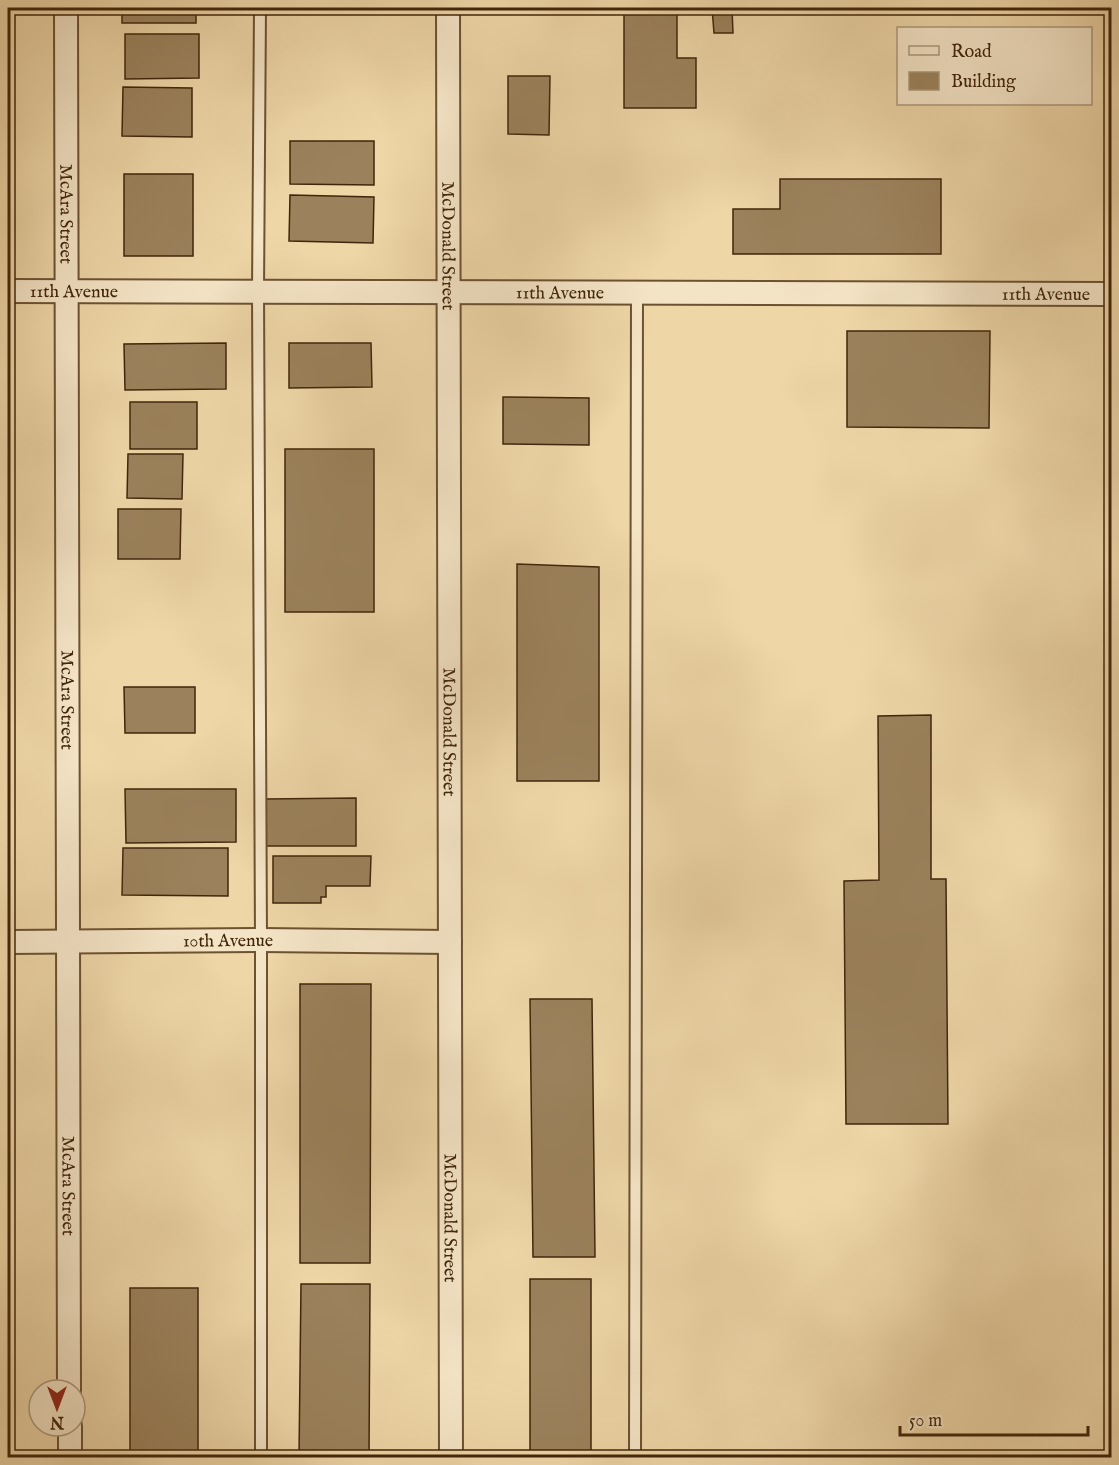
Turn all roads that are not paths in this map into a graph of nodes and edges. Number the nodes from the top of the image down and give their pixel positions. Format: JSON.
{"nodes":[{"id":1,"x":66,"y":8,"type":"edge"},
{"id":2,"x":260,"y":8,"type":"edge"},
{"id":3,"x":448,"y":8,"type":"edge"},
{"id":4,"x":8,"y":291,"type":"edge"},
{"id":5,"x":66,"y":291,"type":"junction"},
{"id":6,"x":258,"y":292,"type":"junction"},
{"id":7,"x":449,"y":292,"type":"junction"},
{"id":8,"x":637,"y":293,"type":"junction"},
{"id":9,"x":1112,"y":294,"type":"edge"},
{"id":10,"x":261,"y":940,"type":"junction"},
{"id":11,"x":8,"y":942,"type":"edge"},
{"id":12,"x":68,"y":942,"type":"junction"},
{"id":13,"x":450,"y":942,"type":"junction"},
{"id":14,"x":69,"y":1378,"type":"edge"},
{"id":15,"x":70,"y":1438,"type":"edge"},
{"id":16,"x":70,"y":1458,"type":"edge"},
{"id":17,"x":261,"y":1458,"type":"edge"},
{"id":18,"x":451,"y":1458,"type":"edge"},
{"id":19,"x":635,"y":1458,"type":"edge"}],
"edges":[{"from":1,"to":5,"type":"street","name":"McAra Street"},
{"from":2,"to":6,"type":"lane"},
{"from":3,"to":7,"type":"street","name":"McDonald Street"},
{"from":4,"to":5,"type":"street","name":"11th Avenue"},
{"from":5,"to":6,"type":"street","name":"11th Avenue"},
{"from":5,"to":12,"type":"street","name":"McAra Street"},
{"from":6,"to":7,"type":"street","name":"11th Avenue"},
{"from":6,"to":10,"type":"lane"},
{"from":7,"to":8,"type":"street","name":"11th Avenue"},
{"from":7,"to":13,"type":"street","name":"McDonald Street"},
{"from":8,"to":9,"type":"street","name":"11th Avenue"},
{"from":8,"to":19,"type":"lane"},
{"from":10,"to":12,"type":"street","name":"10th Avenue"},
{"from":10,"to":13,"type":"street","name":"10th Avenue"},
{"from":10,"to":17,"type":"lane"},
{"from":11,"to":12,"type":"street","name":"10th Avenue"},
{"from":12,"to":14,"type":"street","name":"McAra Street"},
{"from":13,"to":18,"type":"street","name":"McDonald Street"},
{"from":15,"to":16,"type":"street"}]}
